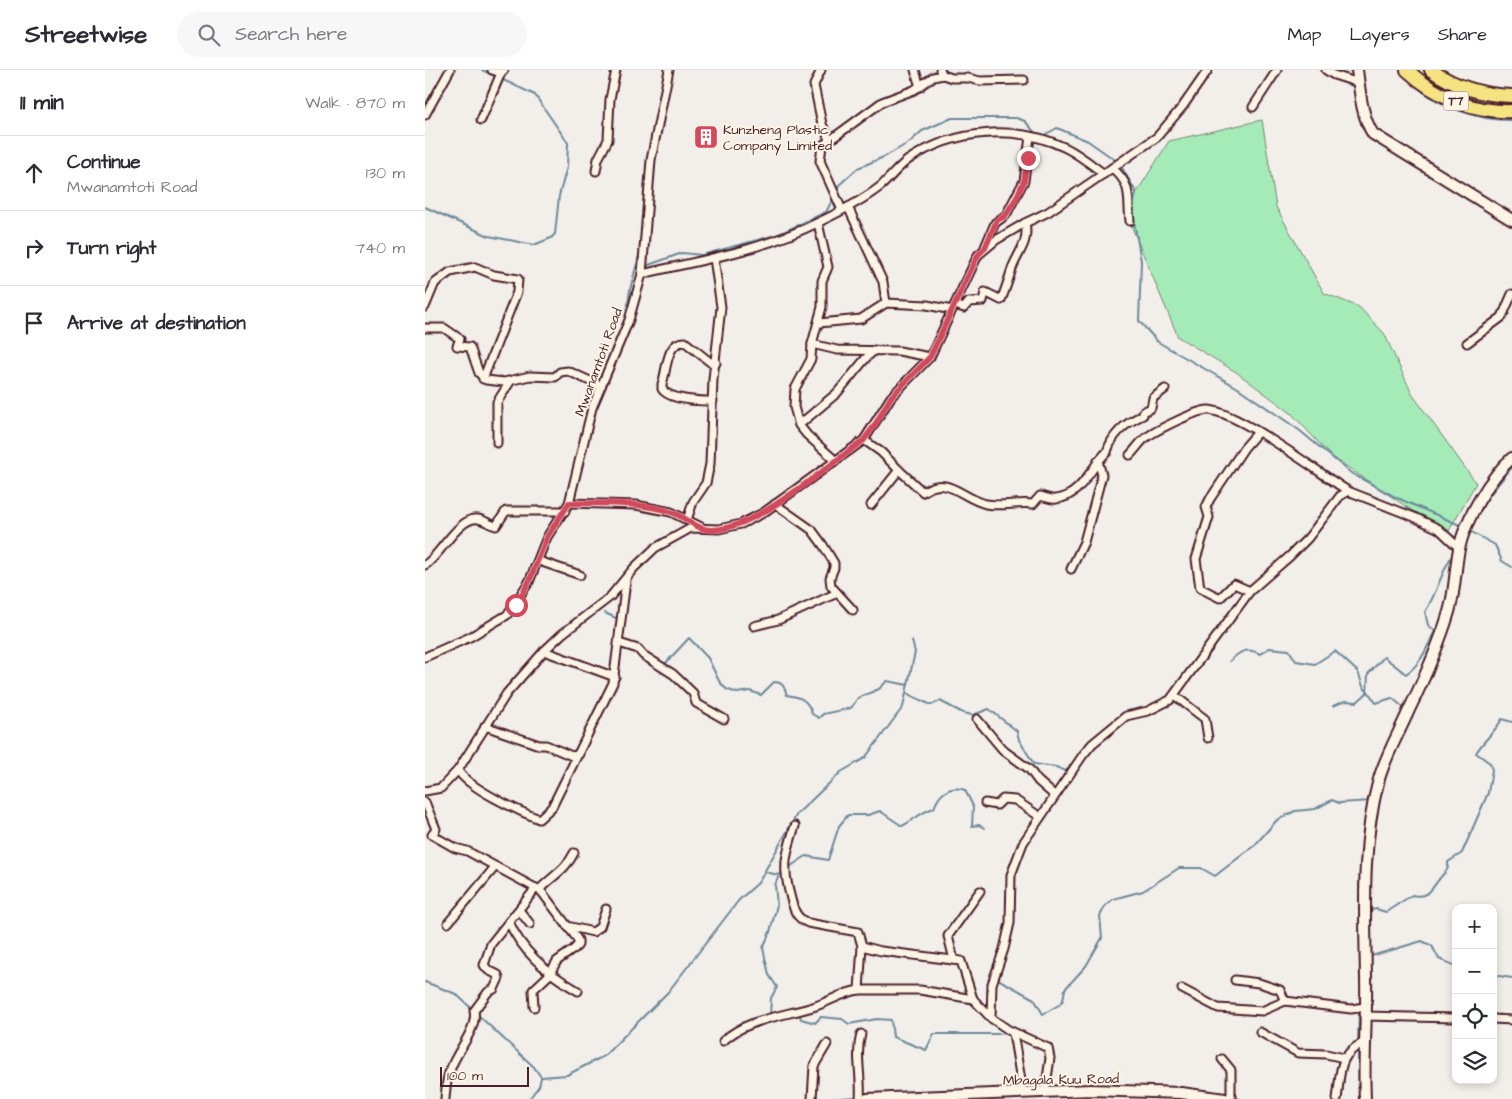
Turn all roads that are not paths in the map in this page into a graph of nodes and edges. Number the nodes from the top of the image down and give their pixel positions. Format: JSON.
{"nodes":[{"id":1,"x":450,"y":70,"type":"edge"},
{"id":2,"x":492,"y":70,"type":"edge"},
{"id":3,"x":617,"y":70,"type":"edge"},
{"id":4,"x":669,"y":70,"type":"edge"},
{"id":5,"x":821,"y":70,"type":"edge"},
{"id":6,"x":915,"y":70,"type":"edge"},
{"id":7,"x":1208,"y":70,"type":"edge"},
{"id":8,"x":1326,"y":70,"type":"edge"},
{"id":9,"x":1357,"y":70,"type":"edge"},
{"id":10,"x":1407,"y":70,"type":"edge"},
{"id":11,"x":1431,"y":70,"type":"edge"},
{"id":12,"x":1274,"y":71,"type":"edge"},
{"id":13,"x":503,"y":72,"type":"edge"},
{"id":14,"x":942,"y":73,"type":"edge"},
{"id":15,"x":970,"y":74,"type":"edge"},
{"id":16,"x":1025,"y":80,"type":"dead end"},
{"id":17,"x":1359,"y":83,"type":"junction"},
{"id":18,"x":920,"y":87,"type":"junction"},
{"id":19,"x":1512,"y":96,"type":"edge"},
{"id":20,"x":1253,"y":107,"type":"dead end"},
{"id":21,"x":1512,"y":111,"type":"edge"},
{"id":22,"x":425,"y":115,"type":"edge"},
{"id":23,"x":481,"y":120,"type":"dead end"},
{"id":24,"x":1030,"y":138,"type":"junction"},
{"id":25,"x":829,"y":139,"type":"junction"},
{"id":26,"x":1117,"y":165,"type":"junction"},
{"id":27,"x":596,"y":171,"type":"dead end"},
{"id":28,"x":1104,"y":174,"type":"junction"},
{"id":29,"x":845,"y":208,"type":"junction"},
{"id":30,"x":1512,"y":220,"type":"edge"},
{"id":31,"x":1130,"y":221,"type":"dead end"},
{"id":32,"x":1025,"y":222,"type":"junction"},
{"id":33,"x":818,"y":223,"type":"junction"},
{"id":34,"x":985,"y":248,"type":"junction"},
{"id":35,"x":714,"y":258,"type":"junction"},
{"id":36,"x":642,"y":274,"type":"junction"},
{"id":37,"x":1512,"y":294,"type":"edge"},
{"id":38,"x":886,"y":303,"type":"junction"},
{"id":39,"x":425,"y":307,"type":"edge"},
{"id":40,"x":954,"y":308,"type":"junction"},
{"id":41,"x":819,"y":323,"type":"junction"},
{"id":42,"x":425,"y":328,"type":"edge"},
{"id":43,"x":1467,"y":343,"type":"dead end"},
{"id":44,"x":812,"y":344,"type":"junction"},
{"id":45,"x":875,"y":350,"type":"junction"},
{"id":46,"x":930,"y":357,"type":"junction"},
{"id":47,"x":716,"y":363,"type":"junction"},
{"id":48,"x":483,"y":379,"type":"junction"},
{"id":49,"x":510,"y":382,"type":"junction"},
{"id":50,"x":601,"y":386,"type":"junction"},
{"id":51,"x":1165,"y":389,"type":"dead end"},
{"id":52,"x":713,"y":401,"type":"junction"},
{"id":53,"x":799,"y":425,"type":"junction"},
{"id":54,"x":1258,"y":432,"type":"junction"},
{"id":55,"x":864,"y":440,"type":"junction"},
{"id":56,"x":497,"y":443,"type":"dead end"},
{"id":57,"x":1131,"y":455,"type":"dead end"},
{"id":58,"x":1512,"y":458,"type":"edge"},
{"id":59,"x":836,"y":461,"type":"junction"},
{"id":60,"x":1098,"y":461,"type":"junction"},
{"id":61,"x":899,"y":470,"type":"junction"},
{"id":62,"x":1348,"y":492,"type":"junction"},
{"id":63,"x":569,"y":503,"type":"junction"},
{"id":64,"x":775,"y":504,"type":"junction"},
{"id":65,"x":871,"y":505,"type":"dead end"},
{"id":66,"x":565,"y":511,"type":"junction"},
{"id":67,"x":687,"y":520,"type":"junction"},
{"id":68,"x":705,"y":529,"type":"junction"},
{"id":69,"x":1459,"y":548,"type":"junction"},
{"id":70,"x":539,"y":561,"type":"junction"},
{"id":71,"x":425,"y":565,"type":"edge"},
{"id":72,"x":1071,"y":569,"type":"dead end"},
{"id":73,"x":580,"y":575,"type":"dead end"},
{"id":74,"x":626,"y":578,"type":"junction"},
{"id":75,"x":1250,"y":591,"type":"junction"},
{"id":76,"x":837,"y":593,"type":"junction"},
{"id":77,"x":853,"y":610,"type":"dead end"},
{"id":78,"x":754,"y":626,"type":"dead end"},
{"id":79,"x":619,"y":643,"type":"junction"},
{"id":80,"x":543,"y":651,"type":"junction"},
{"id":81,"x":425,"y":658,"type":"edge"},
{"id":82,"x":615,"y":677,"type":"junction"},
{"id":83,"x":1174,"y":695,"type":"junction"},
{"id":84,"x":724,"y":718,"type":"dead end"},
{"id":85,"x":977,"y":719,"type":"dead end"},
{"id":86,"x":485,"y":726,"type":"junction"},
{"id":87,"x":1208,"y":738,"type":"dead end"},
{"id":88,"x":580,"y":753,"type":"junction"},
{"id":89,"x":458,"y":770,"type":"junction"},
{"id":90,"x":425,"y":791,"type":"edge"},
{"id":91,"x":1054,"y":795,"type":"junction"},
{"id":92,"x":425,"y":802,"type":"edge"},
{"id":93,"x":985,"y":803,"type":"dead end"},
{"id":94,"x":1039,"y":816,"type":"junction"},
{"id":95,"x":795,"y":826,"type":"dead end"},
{"id":96,"x":574,"y":853,"type":"dead end"},
{"id":97,"x":495,"y":867,"type":"junction"},
{"id":98,"x":538,"y":889,"type":"junction"},
{"id":99,"x":980,"y":891,"type":"dead end"},
{"id":100,"x":606,"y":909,"type":"dead end"},
{"id":101,"x":519,"y":910,"type":"junction"},
{"id":102,"x":448,"y":922,"type":"dead end"},
{"id":103,"x":509,"y":922,"type":"junction"},
{"id":104,"x":530,"y":924,"type":"dead end"},
{"id":105,"x":567,"y":926,"type":"junction"},
{"id":106,"x":862,"y":946,"type":"junction"},
{"id":107,"x":953,"y":960,"type":"junction"},
{"id":108,"x":550,"y":972,"type":"junction"},
{"id":109,"x":1235,"y":980,"type":"dead end"},
{"id":110,"x":1182,"y":989,"type":"dead end"},
{"id":111,"x":859,"y":990,"type":"junction"},
{"id":112,"x":577,"y":991,"type":"dead end"},
{"id":113,"x":973,"y":999,"type":"junction"},
{"id":114,"x":1285,"y":1001,"type":"junction"},
{"id":115,"x":533,"y":1007,"type":"dead end"},
{"id":116,"x":1365,"y":1012,"type":"junction"},
{"id":117,"x":991,"y":1018,"type":"junction"},
{"id":118,"x":1452,"y":1018,"type":"edge"},
{"id":119,"x":1497,"y":1019,"type":"edge"},
{"id":120,"x":1512,"y":1020,"type":"edge"},
{"id":121,"x":1011,"y":1031,"type":"junction"},
{"id":122,"x":1260,"y":1032,"type":"dead end"},
{"id":123,"x":861,"y":1034,"type":"dead end"},
{"id":124,"x":723,"y":1041,"type":"dead end"},
{"id":125,"x":1363,"y":1043,"type":"junction"},
{"id":126,"x":827,"y":1044,"type":"dead end"},
{"id":127,"x":1222,"y":1058,"type":"dead end"},
{"id":128,"x":1344,"y":1058,"type":"junction"},
{"id":129,"x":1045,"y":1092,"type":"junction"},
{"id":130,"x":1019,"y":1095,"type":"edge"},
{"id":131,"x":915,"y":1098,"type":"edge"},
{"id":132,"x":445,"y":1099,"type":"edge"},
{"id":133,"x":812,"y":1099,"type":"edge"},
{"id":134,"x":860,"y":1099,"type":"edge"},
{"id":135,"x":867,"y":1099,"type":"edge"},
{"id":136,"x":871,"y":1099,"type":"edge"},
{"id":137,"x":1225,"y":1099,"type":"edge"},
{"id":138,"x":1231,"y":1099,"type":"edge"},
{"id":139,"x":1337,"y":1099,"type":"edge"},
{"id":140,"x":1365,"y":1099,"type":"edge"}],
"edges":[{"from":1,"to":22,"type":"street"},
{"from":2,"to":13,"type":"street"},
{"from":3,"to":27,"type":"street"},
{"from":4,"to":36,"type":"street","name":"Mwanamtoti Road"},
{"from":5,"to":25,"type":"street"},
{"from":6,"to":18,"type":"street"},
{"from":7,"to":26,"type":"street"},
{"from":8,"to":17,"type":"street"},
{"from":9,"to":17,"type":"street"},
{"from":10,"to":21,"type":"highway","number":"T7"},
{"from":11,"to":19,"type":"highway","number":"T7"},
{"from":12,"to":20,"type":"street"},
{"from":13,"to":23,"type":"street"},
{"from":14,"to":15,"type":"street"},
{"from":14,"to":18,"type":"street"},
{"from":15,"to":16,"type":"street"},
{"from":17,"to":30,"type":"street"},
{"from":18,"to":25,"type":"street"},
{"from":24,"to":28,"type":"street"},
{"from":24,"to":29,"type":"street"},
{"from":24,"to":34,"type":"street"},
{"from":25,"to":29,"type":"street"},
{"from":26,"to":28,"type":"street"},
{"from":26,"to":31,"type":"street"},
{"from":28,"to":32,"type":"street"},
{"from":29,"to":33,"type":"street"},
{"from":29,"to":38,"type":"street"},
{"from":32,"to":34,"type":"street"},
{"from":32,"to":40,"type":"street"},
{"from":33,"to":35,"type":"street"},
{"from":33,"to":41,"type":"street"},
{"from":34,"to":40,"type":"street"},
{"from":35,"to":36,"type":"street"},
{"from":35,"to":47,"type":"street"},
{"from":36,"to":50,"type":"street","name":"Mwanamtoti Road"},
{"from":37,"to":43,"type":"street"},
{"from":38,"to":40,"type":"street"},
{"from":38,"to":41,"type":"street"},
{"from":39,"to":48,"type":"street"},
{"from":40,"to":46,"type":"street"},
{"from":41,"to":44,"type":"street"},
{"from":42,"to":48,"type":"street"},
{"from":44,"to":45,"type":"street"},
{"from":44,"to":53,"type":"street"},
{"from":45,"to":46,"type":"street"},
{"from":45,"to":53,"type":"street"},
{"from":46,"to":55,"type":"street"},
{"from":47,"to":52,"type":"street"},
{"from":47,"to":52,"type":"street"},
{"from":48,"to":49,"type":"street"},
{"from":49,"to":50,"type":"street"},
{"from":49,"to":56,"type":"street"},
{"from":50,"to":63,"type":"street","name":"Mwanamtoti Road"},
{"from":51,"to":60,"type":"street"},
{"from":52,"to":67,"type":"street"},
{"from":53,"to":59,"type":"street"},
{"from":54,"to":57,"type":"street"},
{"from":54,"to":62,"type":"street"},
{"from":54,"to":75,"type":"street"},
{"from":55,"to":59,"type":"street"},
{"from":55,"to":61,"type":"street"},
{"from":58,"to":69,"type":"street"},
{"from":59,"to":64,"type":"street"},
{"from":60,"to":61,"type":"street"},
{"from":60,"to":72,"type":"street"},
{"from":61,"to":65,"type":"street"},
{"from":62,"to":69,"type":"street"},
{"from":62,"to":75,"type":"street"},
{"from":63,"to":66,"type":"street","name":"Mwanamtoti Road"},
{"from":63,"to":67,"type":"street"},
{"from":64,"to":68,"type":"street"},
{"from":64,"to":76,"type":"street"},
{"from":66,"to":70,"type":"street","name":"Mwanamtoti Road"},
{"from":66,"to":71,"type":"street"},
{"from":67,"to":68,"type":"street"},
{"from":68,"to":74,"type":"street"},
{"from":69,"to":116,"type":"street"},
{"from":70,"to":73,"type":"street"},
{"from":70,"to":81,"type":"street","name":"Mwanamtoti Road"},
{"from":74,"to":79,"type":"street"},
{"from":74,"to":80,"type":"street"},
{"from":75,"to":83,"type":"street"},
{"from":76,"to":77,"type":"street"},
{"from":76,"to":78,"type":"street"},
{"from":79,"to":82,"type":"street"},
{"from":79,"to":84,"type":"street"},
{"from":80,"to":82,"type":"street"},
{"from":80,"to":86,"type":"street"},
{"from":82,"to":88,"type":"street"},
{"from":83,"to":87,"type":"street"},
{"from":83,"to":91,"type":"street"},
{"from":85,"to":91,"type":"street"},
{"from":86,"to":88,"type":"street"},
{"from":86,"to":89,"type":"street"},
{"from":88,"to":89,"type":"street"},
{"from":89,"to":90,"type":"street"},
{"from":91,"to":94,"type":"street"},
{"from":92,"to":97,"type":"street"},
{"from":93,"to":94,"type":"street"},
{"from":94,"to":117,"type":"street"},
{"from":95,"to":106,"type":"street"},
{"from":96,"to":98,"type":"street"},
{"from":97,"to":98,"type":"street"},
{"from":97,"to":102,"type":"street"},
{"from":98,"to":101,"type":"street"},
{"from":98,"to":105,"type":"street"},
{"from":99,"to":107,"type":"street"},
{"from":100,"to":105,"type":"street"},
{"from":101,"to":103,"type":"street"},
{"from":101,"to":104,"type":"street"},
{"from":103,"to":108,"type":"street"},
{"from":103,"to":132,"type":"street"},
{"from":105,"to":108,"type":"street"},
{"from":106,"to":107,"type":"street"},
{"from":106,"to":111,"type":"street"},
{"from":107,"to":113,"type":"street"},
{"from":108,"to":112,"type":"street"},
{"from":108,"to":115,"type":"street"},
{"from":109,"to":114,"type":"street"},
{"from":110,"to":114,"type":"street"},
{"from":111,"to":113,"type":"street"},
{"from":111,"to":124,"type":"street"},
{"from":113,"to":117,"type":"street"},
{"from":114,"to":116,"type":"street"},
{"from":116,"to":118,"type":"street"},
{"from":116,"to":125,"type":"street"},
{"from":117,"to":121,"type":"street"},
{"from":119,"to":120,"type":"street"},
{"from":121,"to":129,"type":"street"},
{"from":121,"to":130,"type":"street"},
{"from":122,"to":128,"type":"street"},
{"from":123,"to":134,"type":"street"},
{"from":125,"to":128,"type":"street"},
{"from":125,"to":140,"type":"street"},
{"from":126,"to":133,"type":"street"},
{"from":127,"to":138,"type":"street"},
{"from":128,"to":139,"type":"street"},
{"from":129,"to":130,"type":"street","name":"Mbagala Kuu Road"},
{"from":129,"to":137,"type":"street","name":"Mbagala Kuu Road"},
{"from":130,"to":131,"type":"street","name":"Mbagala Kuu Road"},
{"from":131,"to":136,"type":"street","name":"Mbagala Kuu Road"},
{"from":135,"to":136,"type":"street","name":"Mbagala Kuu Road"}]}
